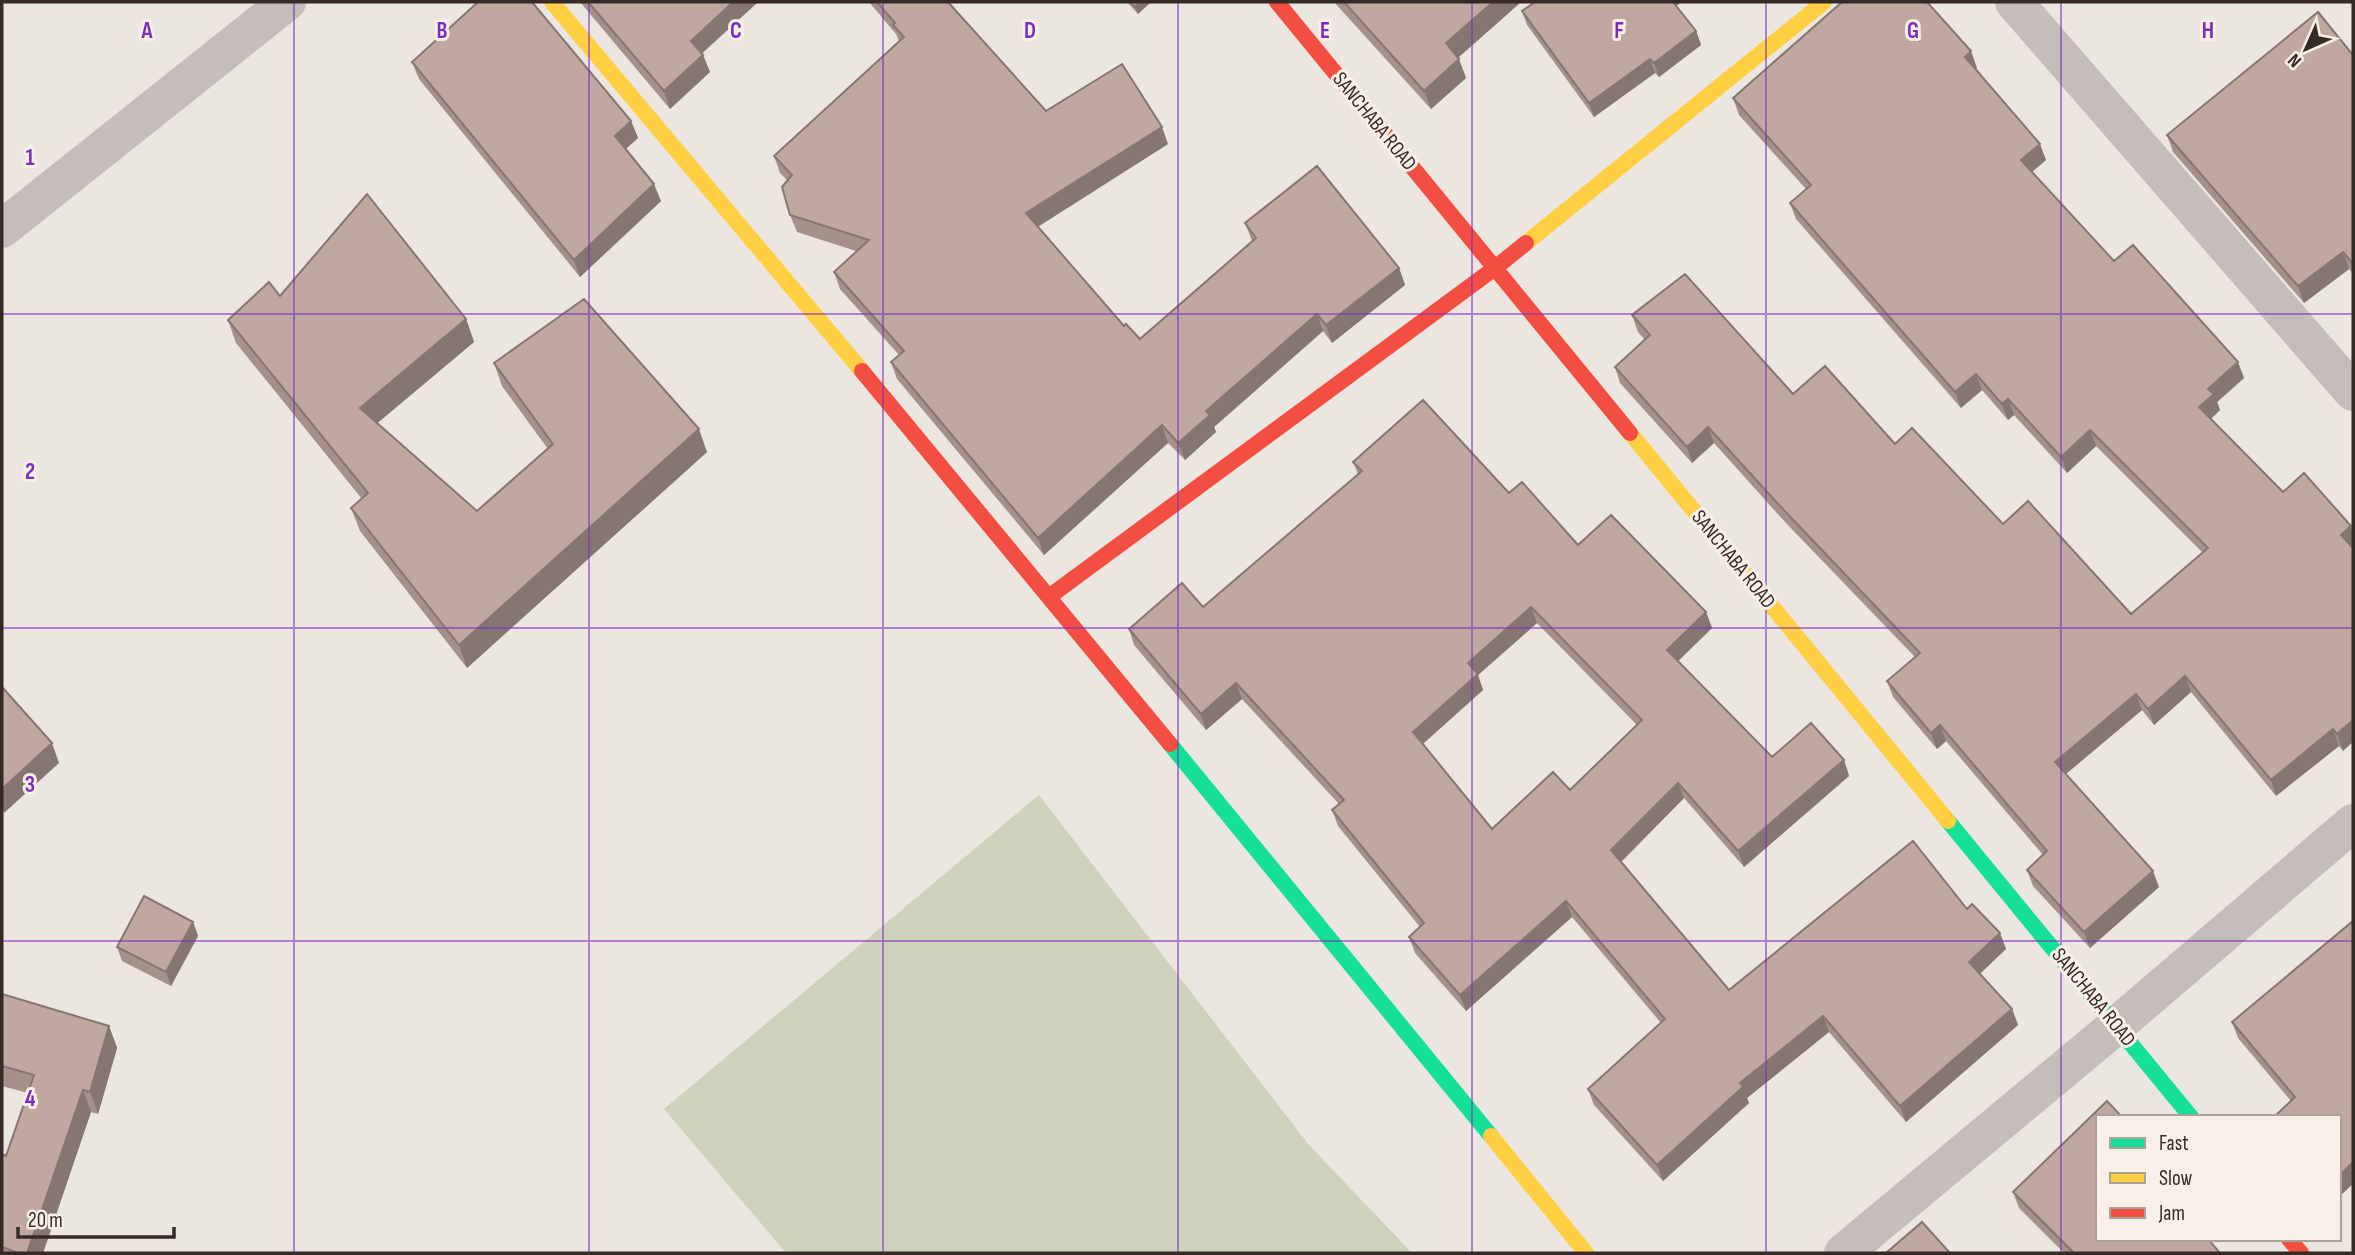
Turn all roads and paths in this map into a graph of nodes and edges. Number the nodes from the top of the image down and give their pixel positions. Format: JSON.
{"nodes":[{"id":1,"x":287,"y":2,"type":"edge"},
{"id":2,"x":552,"y":2,"type":"edge"},
{"id":3,"x":1277,"y":2,"type":"edge"},
{"id":4,"x":1824,"y":2,"type":"edge"},
{"id":5,"x":2014,"y":2,"type":"edge"},
{"id":6,"x":2,"y":229,"type":"edge"},
{"id":7,"x":1495,"y":268,"type":"junction"},
{"id":8,"x":2353,"y":392,"type":"edge"},
{"id":9,"x":1050,"y":596,"type":"junction"},
{"id":10,"x":2353,"y":823,"type":"edge"},
{"id":11,"x":2117,"y":1025,"type":"junction"},
{"id":12,"x":2189,"y":1115,"type":"edge"},
{"id":13,"x":1586,"y":1253,"type":"edge"},
{"id":14,"x":1843,"y":1253,"type":"edge"}],
"edges":[{"from":1,"to":6,"type":"street"},
{"from":2,"to":9,"type":"street"},
{"from":3,"to":7,"type":"street","name":"SANCHABA ROAD"},
{"from":4,"to":7,"type":"street"},
{"from":5,"to":8,"type":"street"},
{"from":7,"to":9,"type":"street"},
{"from":7,"to":11,"type":"street","name":"SANCHABA ROAD"},
{"from":9,"to":13,"type":"street"},
{"from":10,"to":11,"type":"street"},
{"from":11,"to":12,"type":"street","name":"SANCHABA ROAD"},
{"from":11,"to":14,"type":"street"}]}
